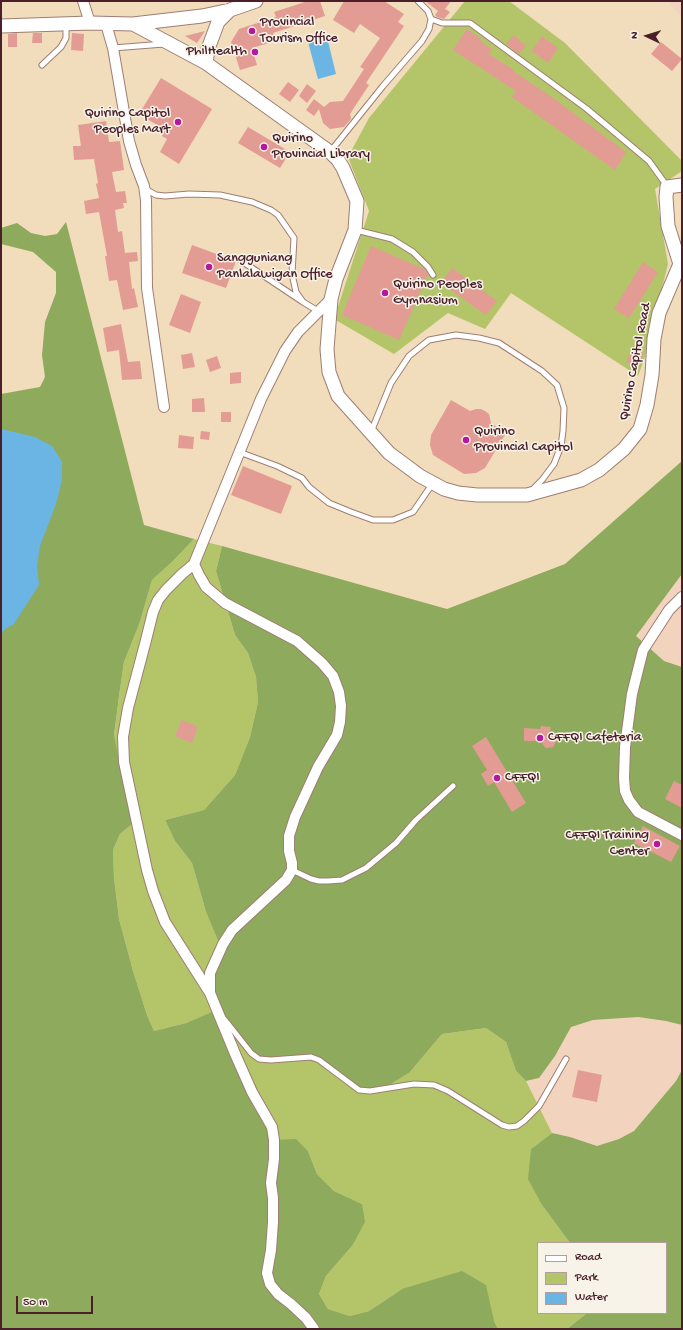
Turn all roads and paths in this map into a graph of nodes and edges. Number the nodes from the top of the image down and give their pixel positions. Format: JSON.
{"nodes":[{"id":1,"x":83,"y":1,"type":"edge"},
{"id":2,"x":256,"y":1,"type":"edge"},
{"id":3,"x":418,"y":1,"type":"edge"},
{"id":4,"x":230,"y":10,"type":"junction"},
{"id":5,"x":431,"y":19,"type":"junction"},
{"id":6,"x":90,"y":23,"type":"junction"},
{"id":7,"x":66,"y":24,"type":"junction"},
{"id":8,"x":106,"y":24,"type":"junction"},
{"id":9,"x":133,"y":24,"type":"junction"},
{"id":10,"x":1,"y":26,"type":"edge"},
{"id":11,"x":171,"y":44,"type":"junction"},
{"id":12,"x":113,"y":48,"type":"junction"},
{"id":13,"x":206,"y":63,"type":"junction"},
{"id":14,"x":42,"y":65,"type":"dead end"},
{"id":15,"x":330,"y":152,"type":"junction"},
{"id":16,"x":682,"y":185,"type":"edge"},
{"id":17,"x":144,"y":186,"type":"junction"},
{"id":18,"x":667,"y":187,"type":"junction"},
{"id":19,"x":355,"y":230,"type":"junction"},
{"id":20,"x":240,"y":260,"type":"dead end"},
{"id":21,"x":681,"y":265,"type":"edge"},
{"id":22,"x":433,"y":275,"type":"dead end"},
{"id":23,"x":331,"y":299,"type":"junction"},
{"id":24,"x":303,"y":302,"type":"junction"},
{"id":25,"x":318,"y":311,"type":"junction"},
{"id":26,"x":164,"y":407,"type":"dead end"},
{"id":27,"x":370,"y":433,"type":"junction"},
{"id":28,"x":239,"y":452,"type":"junction"},
{"id":29,"x":433,"y":483,"type":"junction"},
{"id":30,"x":526,"y":495,"type":"junction"},
{"id":31,"x":194,"y":564,"type":"junction"},
{"id":32,"x":682,"y":597,"type":"edge"},
{"id":33,"x":453,"y":786,"type":"dead end"},
{"id":34,"x":682,"y":835,"type":"edge"},
{"id":35,"x":292,"y":870,"type":"junction"},
{"id":36,"x":210,"y":993,"type":"junction"},
{"id":37,"x":217,"y":1010,"type":"junction"},
{"id":38,"x":566,"y":1059,"type":"dead end"},
{"id":39,"x":314,"y":1329,"type":"edge"}],
"edges":[{"from":1,"to":6,"type":"street"},
{"from":2,"to":4,"type":"street"},
{"from":3,"to":5,"type":"lane"},
{"from":4,"to":9,"type":"street"},
{"from":4,"to":13,"type":"street"},
{"from":5,"to":15,"type":"lane"},
{"from":5,"to":18,"type":"lane"},
{"from":6,"to":7,"type":"street"},
{"from":6,"to":8,"type":"street"},
{"from":7,"to":10,"type":"street"},
{"from":7,"to":14,"type":"lane"},
{"from":8,"to":9,"type":"street"},
{"from":8,"to":12,"type":"street"},
{"from":9,"to":11,"type":"street","name":"Quirino Capitol Road"},
{"from":11,"to":12,"type":"lane"},
{"from":11,"to":13,"type":"street","name":"Quirino Capitol Road"},
{"from":12,"to":17,"type":"street"},
{"from":13,"to":15,"type":"street","name":"Quirino Capitol Road"},
{"from":15,"to":19,"type":"street","name":"Quirino Capitol Road"},
{"from":16,"to":18,"type":"street"},
{"from":17,"to":24,"type":"lane"},
{"from":17,"to":26,"type":"street"},
{"from":18,"to":21,"type":"street","name":"Quirino Capitol Road"},
{"from":19,"to":22,"type":"lane"},
{"from":19,"to":23,"type":"street","name":"Quirino Capitol Road"},
{"from":20,"to":24,"type":"lane"},
{"from":21,"to":30,"type":"street","name":"Quirino Capitol Road"},
{"from":23,"to":25,"type":"street"},
{"from":23,"to":27,"type":"street","name":"Quirino Capitol Road"},
{"from":24,"to":25,"type":"lane"},
{"from":25,"to":28,"type":"street"},
{"from":27,"to":29,"type":"street","name":"Quirino Capitol Road"},
{"from":27,"to":30,"type":"lane"},
{"from":28,"to":29,"type":"lane"},
{"from":28,"to":31,"type":"street"},
{"from":29,"to":30,"type":"street","name":"Quirino Capitol Road"},
{"from":31,"to":35,"type":"street"},
{"from":31,"to":36,"type":"street"},
{"from":32,"to":34,"type":"street"},
{"from":33,"to":35,"type":"lane"},
{"from":35,"to":36,"type":"street"},
{"from":36,"to":37,"type":"street"},
{"from":37,"to":38,"type":"lane"},
{"from":37,"to":39,"type":"street"}]}
